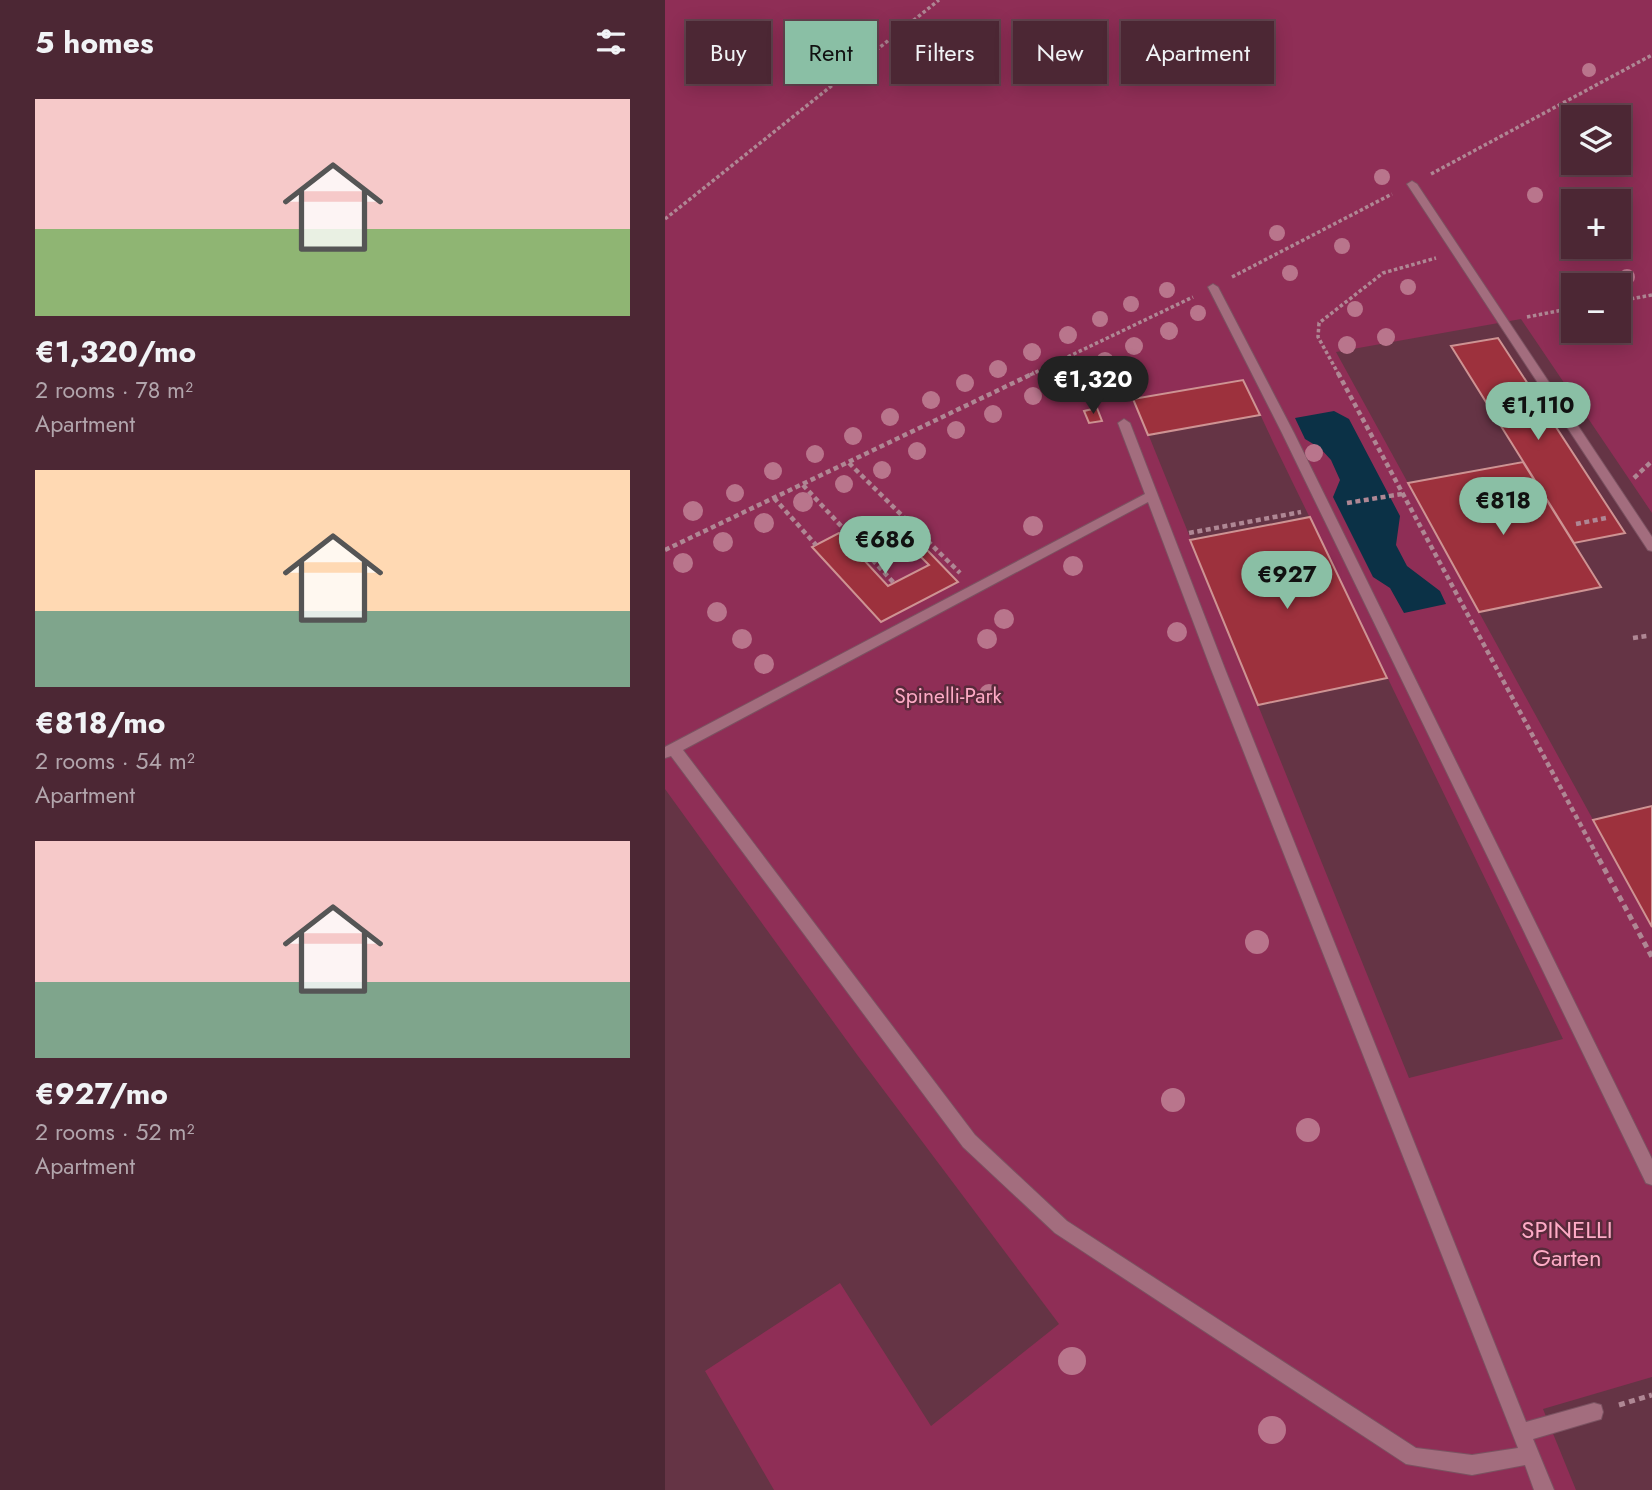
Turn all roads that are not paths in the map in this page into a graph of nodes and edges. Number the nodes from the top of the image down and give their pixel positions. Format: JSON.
{"nodes":[{"id":1,"x":1412,"y":184,"type":"road end"},
{"id":2,"x":1213,"y":287,"type":"road end"},
{"id":3,"x":1124,"y":423,"type":"dead end"},
{"id":4,"x":1152,"y":495,"type":"junction"},
{"id":5,"x":1652,"y":547,"type":"edge"},
{"id":6,"x":669,"y":751,"type":"edge"},
{"id":7,"x":1652,"y":1177,"type":"edge"},
{"id":8,"x":1594,"y":1412,"type":"road end"},
{"id":9,"x":1521,"y":1433,"type":"junction"},
{"id":10,"x":1530,"y":1455,"type":"junction"},
{"id":11,"x":1544,"y":1490,"type":"edge"}],
"edges":[{"from":1,"to":5,"type":"lane"},
{"from":2,"to":7,"type":"lane"},
{"from":3,"to":4,"type":"lane"},
{"from":4,"to":6,"type":"lane"},
{"from":4,"to":9,"type":"lane"},
{"from":6,"to":10,"type":"lane"},
{"from":8,"to":9,"type":"lane"},
{"from":9,"to":10,"type":"lane"},
{"from":10,"to":11,"type":"lane"}]}
